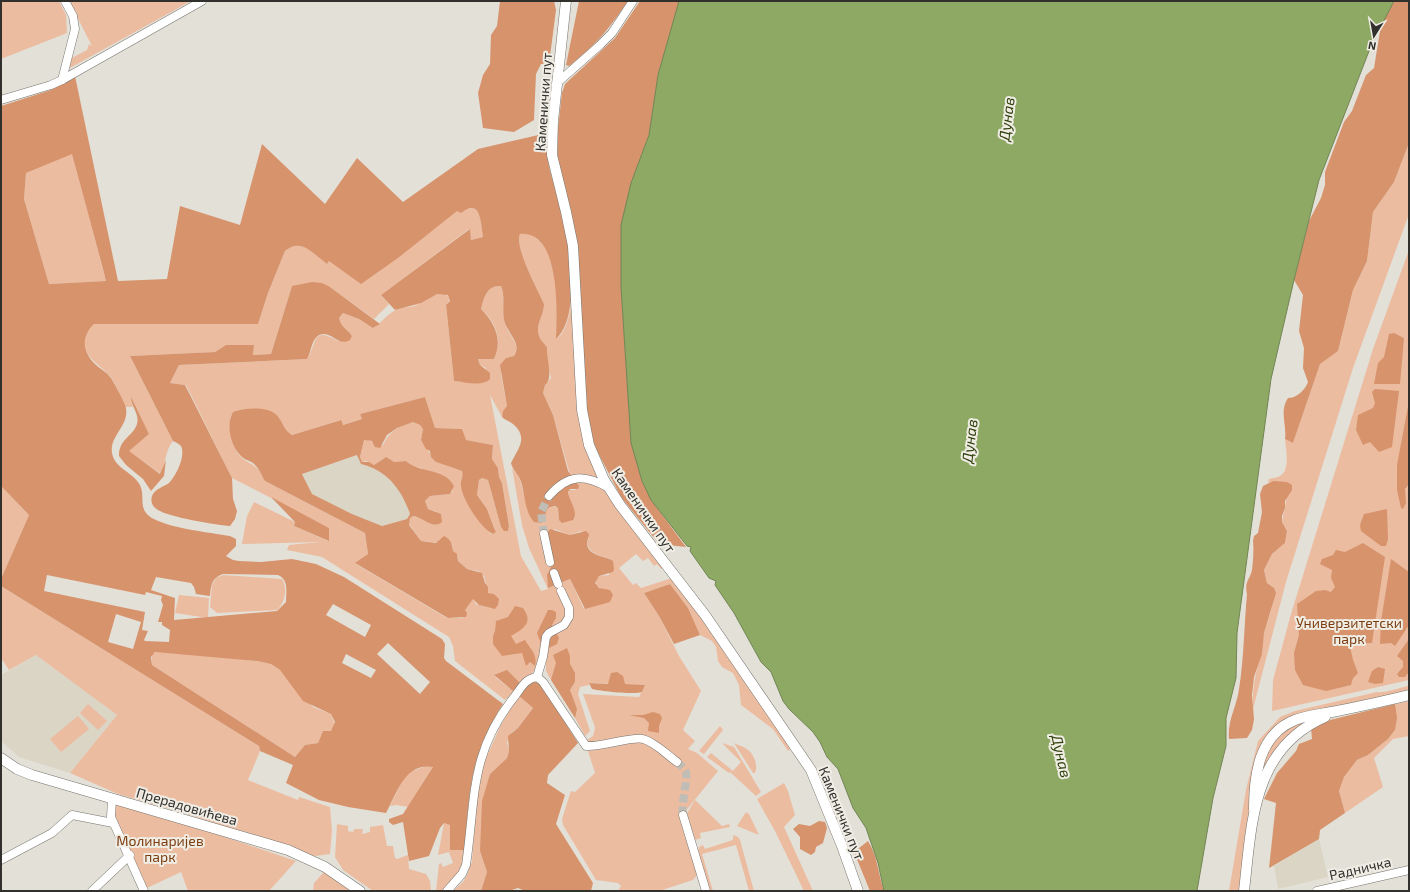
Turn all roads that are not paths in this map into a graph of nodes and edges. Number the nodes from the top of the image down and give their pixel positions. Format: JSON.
{"nodes":[{"id":1,"x":65,"y":1,"type":"edge"},
{"id":2,"x":202,"y":1,"type":"edge"},
{"id":3,"x":566,"y":1,"type":"edge"},
{"id":4,"x":633,"y":1,"type":"edge"},
{"id":5,"x":62,"y":80,"type":"junction"},
{"id":6,"x":557,"y":83,"type":"junction"},
{"id":7,"x":1,"y":100,"type":"edge"},
{"id":8,"x":609,"y":488,"type":"junction"},
{"id":9,"x":548,"y":496,"type":"tunnel mouth"},
{"id":10,"x":544,"y":534,"type":"tunnel mouth"},
{"id":11,"x":550,"y":562,"type":"dead end"},
{"id":12,"x":554,"y":573,"type":"dead end"},
{"id":13,"x":537,"y":677,"type":"junction"},
{"id":14,"x":1409,"y":695,"type":"edge"},
{"id":15,"x":1338,"y":711,"type":"junction"},
{"id":16,"x":2,"y":760,"type":"edge"},
{"id":17,"x":677,"y":762,"type":"tunnel mouth"},
{"id":18,"x":112,"y":799,"type":"junction"},
{"id":19,"x":1254,"y":808,"type":"junction"},
{"id":20,"x":683,"y":815,"type":"tunnel mouth"},
{"id":21,"x":114,"y":823,"type":"junction"},
{"id":22,"x":130,"y":855,"type":"junction"},
{"id":23,"x":1,"y":860,"type":"edge"},
{"id":24,"x":1409,"y":870,"type":"edge"},
{"id":25,"x":92,"y":891,"type":"edge"},
{"id":26,"x":144,"y":891,"type":"edge"},
{"id":27,"x":360,"y":891,"type":"edge"},
{"id":28,"x":447,"y":891,"type":"edge"},
{"id":29,"x":706,"y":891,"type":"edge"},
{"id":30,"x":858,"y":891,"type":"edge"},
{"id":31,"x":1244,"y":891,"type":"edge"},
{"id":32,"x":1319,"y":891,"type":"edge"}],
"edges":[{"from":1,"to":5,"type":"street"},
{"from":2,"to":5,"type":"street"},
{"from":3,"to":6,"type":"main road","name":"Каменички пут"},
{"from":4,"to":6,"type":"street"},
{"from":5,"to":7,"type":"street"},
{"from":6,"to":8,"type":"main road","name":"Каменички пут"},
{"from":8,"to":9,"type":"street"},
{"from":8,"to":30,"type":"main road","name":"Каменички пут"},
{"from":10,"to":11,"type":"street"},
{"from":12,"to":13,"type":"street"},
{"from":13,"to":17,"type":"street"},
{"from":13,"to":28,"type":"street"},
{"from":14,"to":15,"type":"main road"},
{"from":15,"to":19,"type":"main road"},
{"from":15,"to":19,"type":"main road"},
{"from":16,"to":18,"type":"main road","name":"Прерадовићева"},
{"from":18,"to":21,"type":"street"},
{"from":18,"to":27,"type":"main road","name":"Прерадовићева"},
{"from":19,"to":31,"type":"main road"},
{"from":20,"to":29,"type":"street"},
{"from":21,"to":22,"type":"street"},
{"from":21,"to":23,"type":"street"},
{"from":22,"to":25,"type":"street"},
{"from":22,"to":26,"type":"street"},
{"from":24,"to":32,"type":"street","name":"Радничка"}]}
